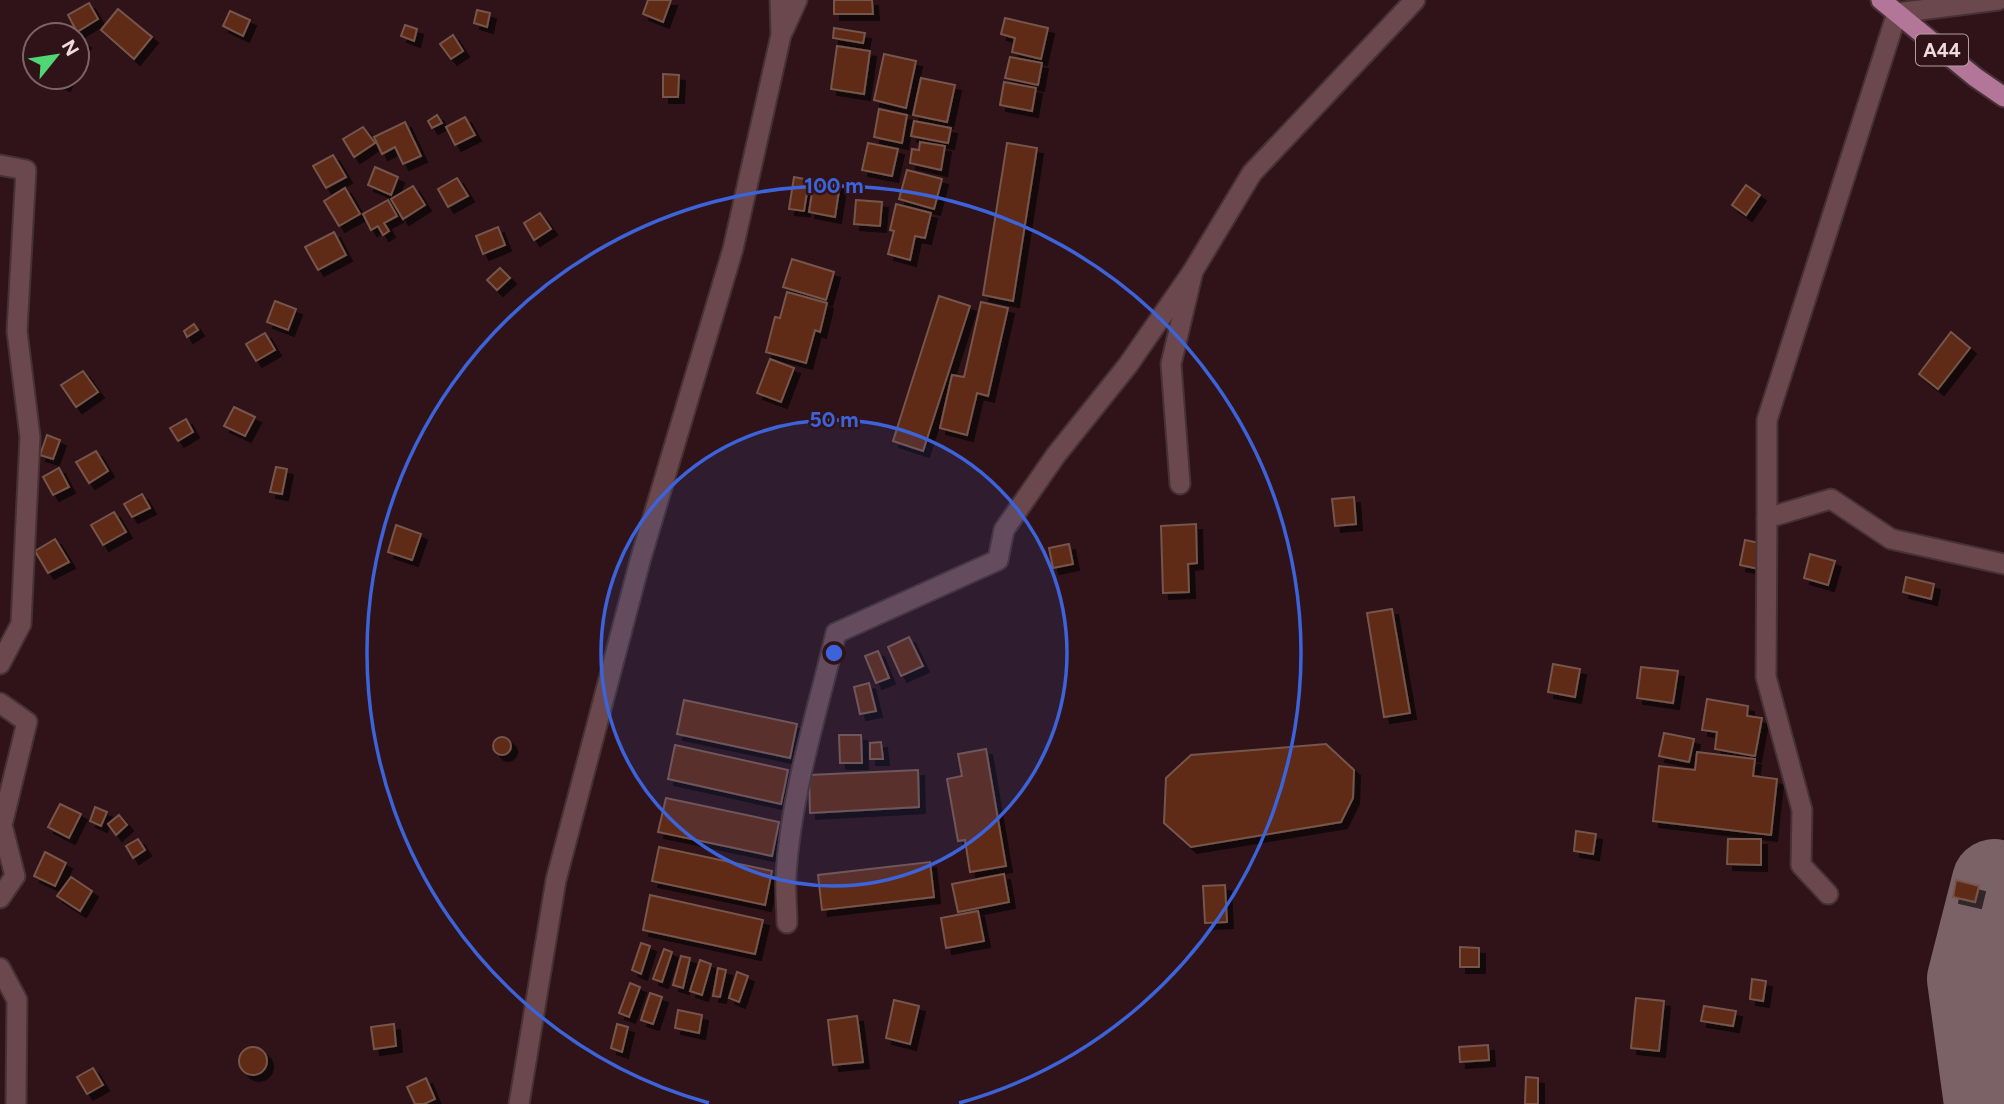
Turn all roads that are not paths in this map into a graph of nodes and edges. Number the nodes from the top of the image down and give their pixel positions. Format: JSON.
{"nodes":[{"id":1,"x":780,"y":0,"type":"edge"},
{"id":2,"x":797,"y":0,"type":"edge"},
{"id":3,"x":1415,"y":0,"type":"edge"},
{"id":4,"x":1881,"y":0,"type":"edge"},
{"id":5,"x":1998,"y":0,"type":"edge"},
{"id":6,"x":1897,"y":13,"type":"junction"},
{"id":7,"x":781,"y":35,"type":"junction"},
{"id":8,"x":2004,"y":97,"type":"edge"},
{"id":9,"x":0,"y":165,"type":"edge"},
{"id":10,"x":1194,"y":271,"type":"junction"},
{"id":11,"x":1180,"y":484,"type":"dead end"},
{"id":12,"x":1767,"y":518,"type":"junction"},
{"id":13,"x":2004,"y":564,"type":"edge"},
{"id":14,"x":0,"y":664,"type":"edge"},
{"id":15,"x":0,"y":703,"type":"edge"},
{"id":16,"x":1828,"y":894,"type":"dead end"},
{"id":17,"x":0,"y":898,"type":"edge"},
{"id":18,"x":787,"y":923,"type":"dead end"},
{"id":19,"x":0,"y":968,"type":"edge"},
{"id":20,"x":16,"y":1104,"type":"edge"},
{"id":21,"x":519,"y":1104,"type":"edge"}],
"edges":[{"from":1,"to":7,"type":"street"},
{"from":2,"to":7,"type":"street"},
{"from":3,"to":10,"type":"street"},
{"from":4,"to":6,"type":"main road","number":"A44"},
{"from":5,"to":6,"type":"street"},
{"from":6,"to":8,"type":"main road","number":"A44"},
{"from":6,"to":12,"type":"street"},
{"from":7,"to":21,"type":"street"},
{"from":9,"to":14,"type":"street"},
{"from":10,"to":11,"type":"street"},
{"from":10,"to":18,"type":"street"},
{"from":12,"to":13,"type":"street"},
{"from":12,"to":16,"type":"street"},
{"from":15,"to":17,"type":"street"},
{"from":19,"to":20,"type":"street"}]}
